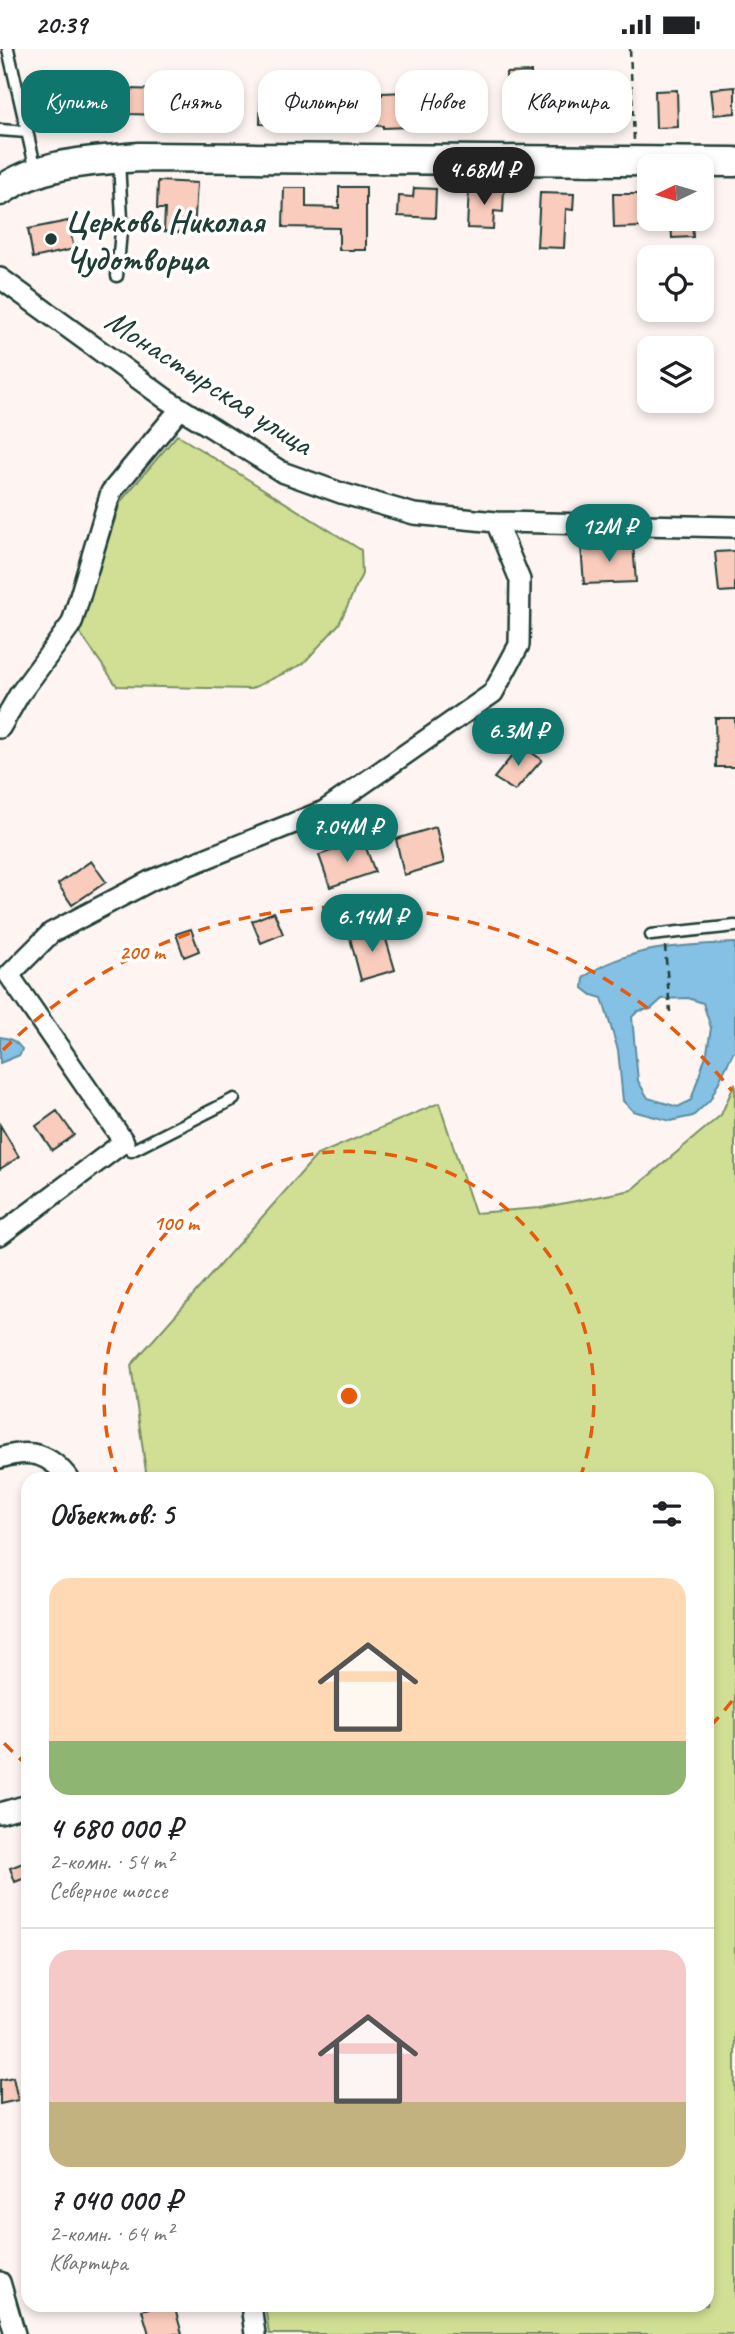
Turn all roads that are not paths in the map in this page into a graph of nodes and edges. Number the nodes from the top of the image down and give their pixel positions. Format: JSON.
{"nodes":[{"id":1,"x":8,"y":49,"type":"edge"},
{"id":2,"x":21,"y":106,"type":"edge"},
{"id":3,"x":0,"y":130,"type":"edge"},
{"id":4,"x":21,"y":132,"type":"edge"},
{"id":5,"x":27,"y":133,"type":"edge"},
{"id":6,"x":118,"y":159,"type":"junction"},
{"id":7,"x":735,"y":162,"type":"edge"},
{"id":8,"x":36,"y":171,"type":"junction"},
{"id":9,"x":0,"y":191,"type":"edge"},
{"id":10,"x":117,"y":276,"type":"dead end"},
{"id":11,"x":0,"y":278,"type":"edge"},
{"id":12,"x":181,"y":408,"type":"junction"},
{"id":13,"x":496,"y":522,"type":"junction"},
{"id":14,"x":735,"y":527,"type":"edge"},
{"id":15,"x":0,"y":728,"type":"edge"},
{"id":16,"x":735,"y":926,"type":"edge"},
{"id":17,"x":651,"y":935,"type":"dead end"},
{"id":18,"x":234,"y":1099,"type":"dead end"},
{"id":19,"x":124,"y":1142,"type":"junction"},
{"id":20,"x":0,"y":1235,"type":"edge"},
{"id":21,"x":0,"y":1458,"type":"edge"},
{"id":22,"x":64,"y":1472,"type":"edge"},
{"id":23,"x":21,"y":1807,"type":"edge"},
{"id":24,"x":0,"y":1813,"type":"edge"},
{"id":25,"x":0,"y":2282,"type":"edge"},
{"id":26,"x":252,"y":2312,"type":"edge"},
{"id":27,"x":15,"y":2334,"type":"edge"},
{"id":28,"x":255,"y":2334,"type":"edge"}],
"edges":[{"from":1,"to":2,"type":"lane"},
{"from":3,"to":4,"type":"lane"},
{"from":5,"to":8,"type":"lane"},
{"from":6,"to":7,"type":"main road"},
{"from":6,"to":8,"type":"main road"},
{"from":6,"to":10,"type":"lane"},
{"from":8,"to":9,"type":"main road"},
{"from":11,"to":12,"type":"street","name":"Монастырская улица"},
{"from":12,"to":13,"type":"street","name":"Монастырская улица"},
{"from":12,"to":15,"type":"street"},
{"from":13,"to":14,"type":"street","name":"Монастырская улица"},
{"from":13,"to":19,"type":"street"},
{"from":16,"to":17,"type":"lane"},
{"from":18,"to":19,"type":"lane"},
{"from":19,"to":20,"type":"street"},
{"from":21,"to":22,"type":"street"},
{"from":23,"to":24,"type":"street"},
{"from":25,"to":27,"type":"street"},
{"from":26,"to":28,"type":"street"}]}
